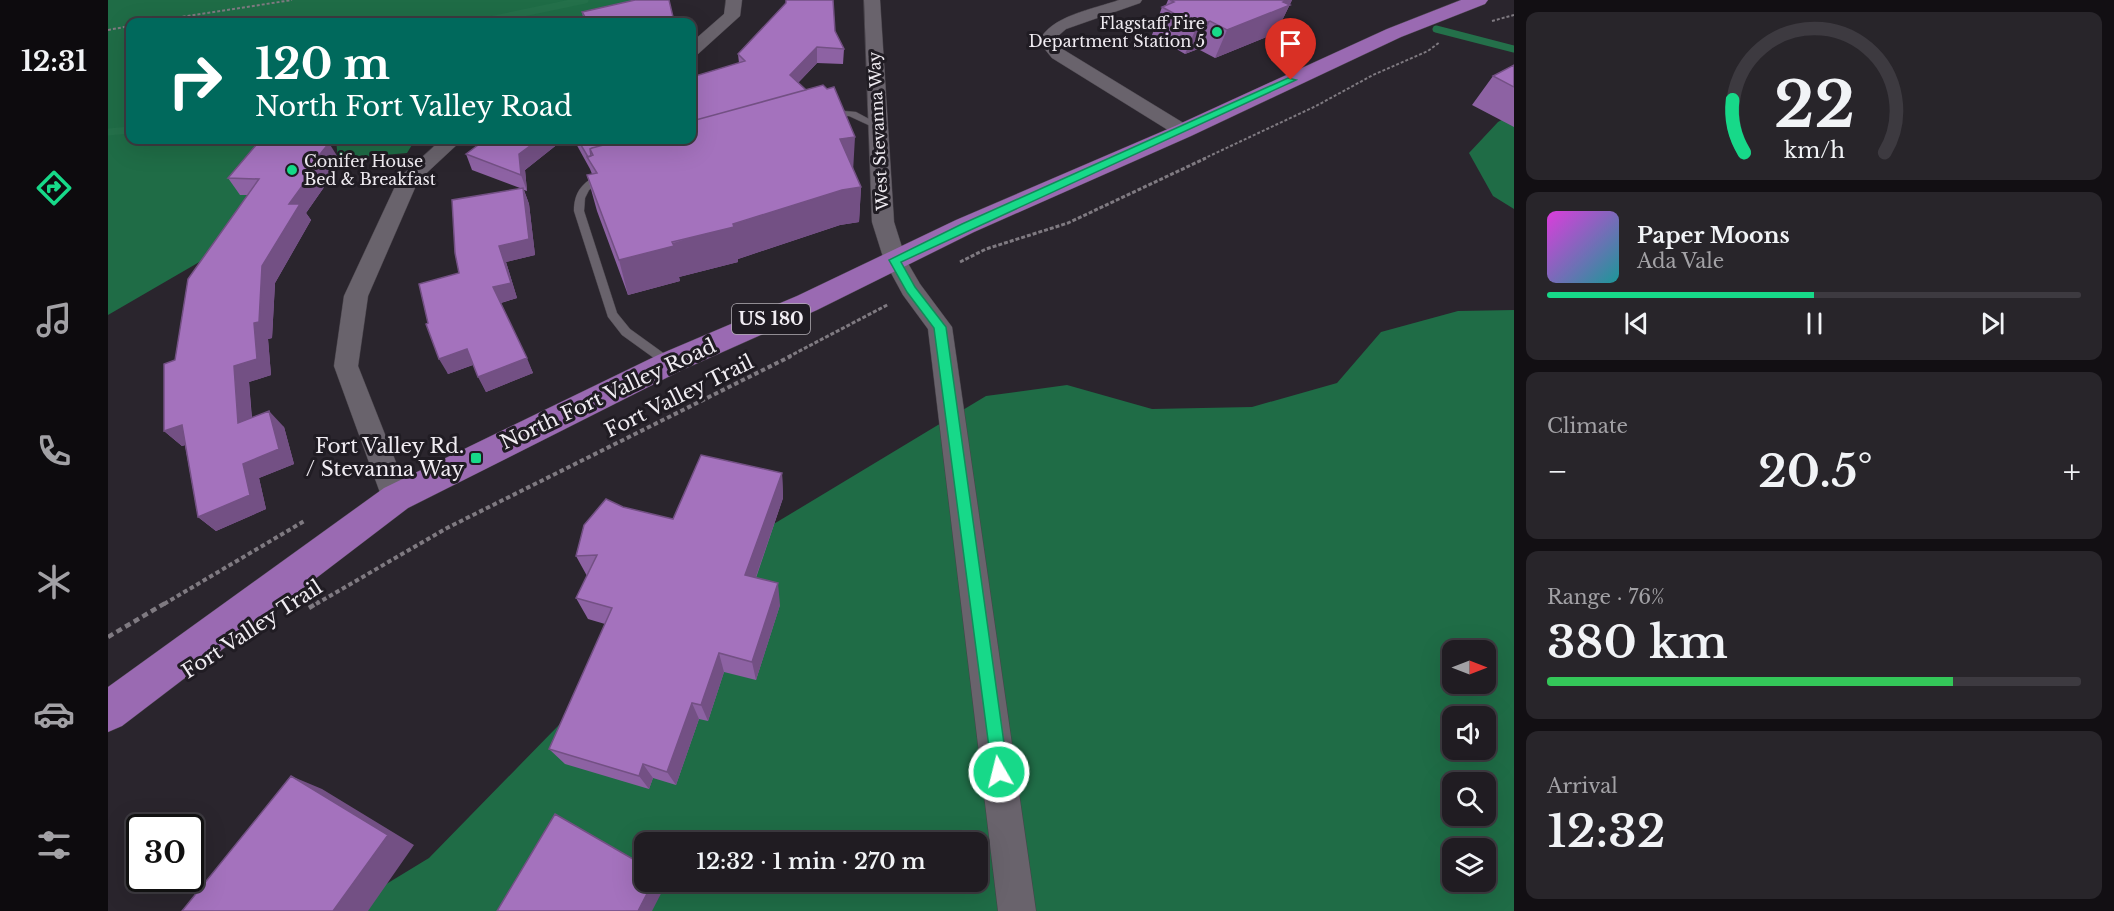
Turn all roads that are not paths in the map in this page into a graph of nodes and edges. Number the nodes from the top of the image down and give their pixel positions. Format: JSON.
{"nodes":[{"id":1,"x":734,"y":0,"type":"edge"},
{"id":2,"x":872,"y":0,"type":"edge"},
{"id":3,"x":1134,"y":0,"type":"edge"},
{"id":4,"x":1481,"y":12,"type":"edge"},
{"id":5,"x":696,"y":47,"type":"edge"},
{"id":6,"x":814,"y":117,"type":"edge"},
{"id":7,"x":878,"y":126,"type":"junction"},
{"id":8,"x":1183,"y":130,"type":"junction"},
{"id":9,"x":448,"y":144,"type":"edge"},
{"id":10,"x":619,"y":172,"type":"edge"},
{"id":11,"x":895,"y":260,"type":"junction"},
{"id":12,"x":669,"y":363,"type":"junction"},
{"id":13,"x":396,"y":498,"type":"junction"},
{"id":14,"x":108,"y":712,"type":"edge"},
{"id":15,"x":1017,"y":911,"type":"edge"}],
"edges":[{"from":1,"to":5,"type":"street"},
{"from":2,"to":7,"type":"street","name":"West Stevanna Way"},
{"from":3,"to":8,"type":"street"},
{"from":4,"to":8,"type":"main road","name":"North Fort Valley Road","number":"US 180"},
{"from":6,"to":7,"type":"lane"},
{"from":7,"to":11,"type":"street","name":"West Stevanna Way"},
{"from":8,"to":11,"type":"main road","name":"North Fort Valley Road","number":"US 180"},
{"from":9,"to":13,"type":"street"},
{"from":10,"to":12,"type":"lane"},
{"from":11,"to":12,"type":"main road","name":"North Fort Valley Road","number":"US 180"},
{"from":11,"to":15,"type":"street","name":"West Stevanna Way"},
{"from":12,"to":13,"type":"main road","name":"North Fort Valley Road","number":"US 180"},
{"from":13,"to":14,"type":"main road","name":"North Fort Valley Road","number":"US 180"}]}
